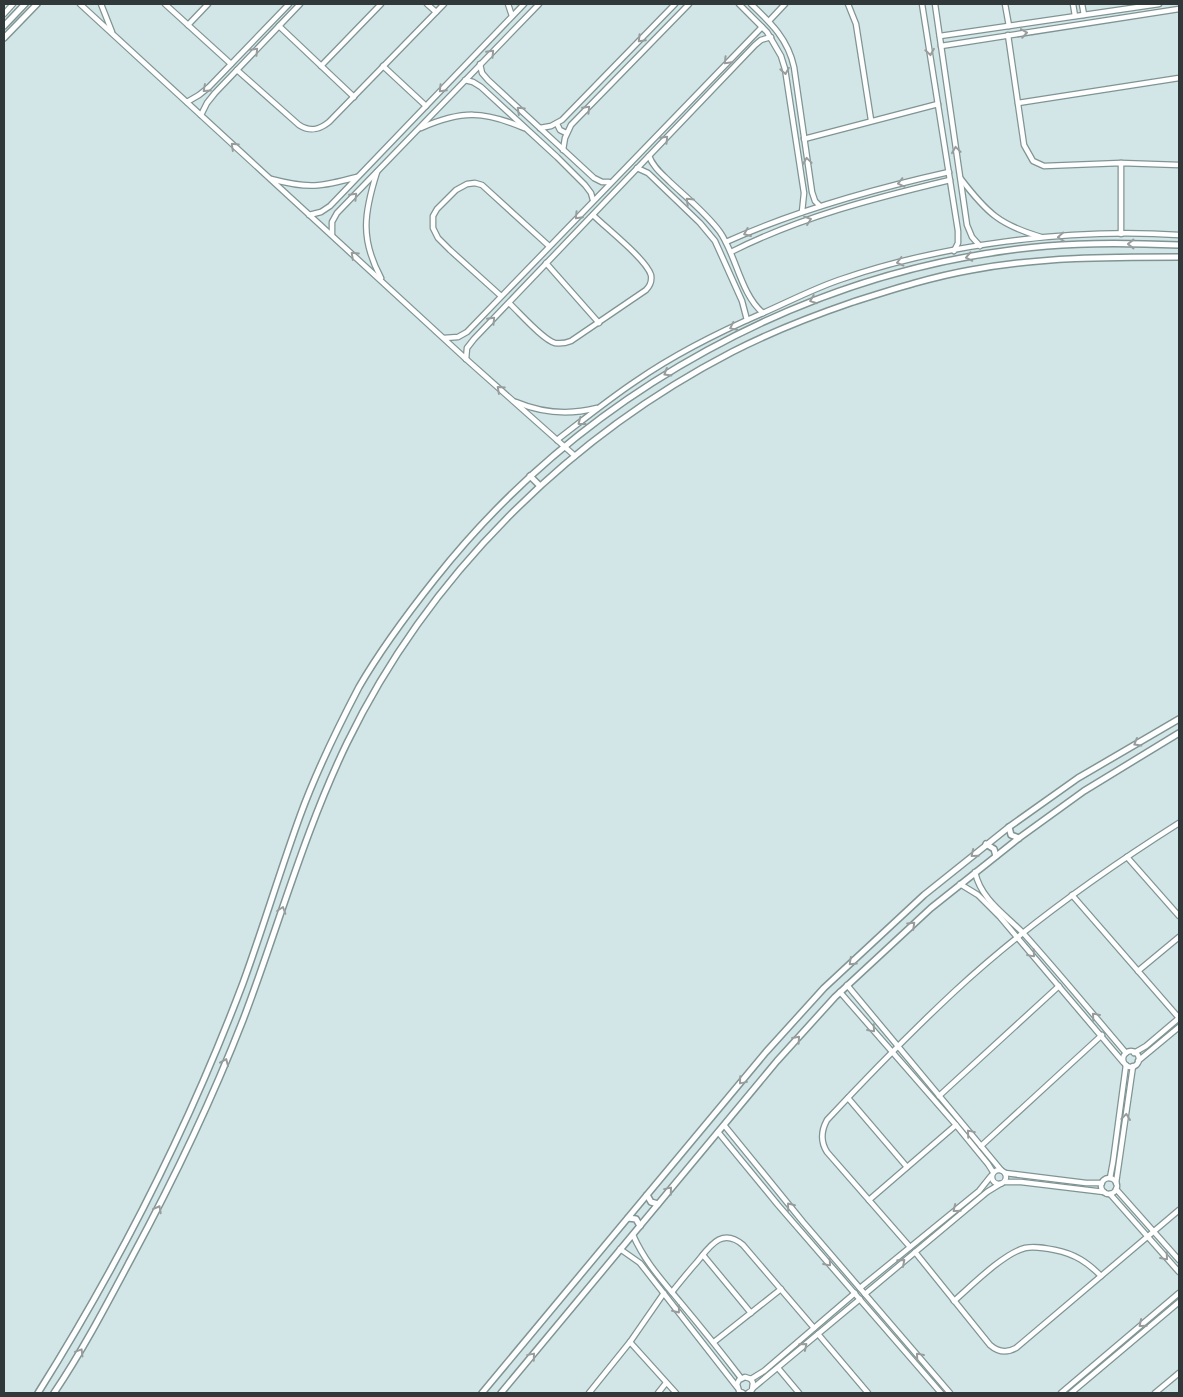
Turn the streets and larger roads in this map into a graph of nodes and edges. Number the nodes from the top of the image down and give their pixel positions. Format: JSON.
{"nodes":[{"id":1,"x":13,"y":4,"type":"edge"},
{"id":2,"x":25,"y":4,"type":"edge"},
{"id":3,"x":37,"y":4,"type":"edge"},
{"id":4,"x":80,"y":4,"type":"edge"},
{"id":5,"x":101,"y":4,"type":"edge"},
{"id":6,"x":165,"y":4,"type":"edge"},
{"id":7,"x":208,"y":4,"type":"edge"},
{"id":8,"x":289,"y":4,"type":"edge"},
{"id":9,"x":300,"y":4,"type":"edge"},
{"id":10,"x":381,"y":4,"type":"edge"},
{"id":11,"x":427,"y":4,"type":"edge"},
{"id":12,"x":444,"y":4,"type":"edge"},
{"id":13,"x":508,"y":4,"type":"edge"},
{"id":14,"x":524,"y":4,"type":"edge"},
{"id":15,"x":538,"y":4,"type":"edge"},
{"id":16,"x":675,"y":4,"type":"edge"},
{"id":17,"x":689,"y":4,"type":"edge"},
{"id":18,"x":738,"y":4,"type":"edge"},
{"id":19,"x":751,"y":4,"type":"edge"},
{"id":20,"x":785,"y":4,"type":"edge"},
{"id":21,"x":848,"y":4,"type":"edge"},
{"id":22,"x":922,"y":4,"type":"edge"},
{"id":23,"x":934,"y":4,"type":"edge"},
{"id":24,"x":1005,"y":4,"type":"edge"},
{"id":25,"x":1073,"y":4,"type":"edge"},
{"id":26,"x":1082,"y":4,"type":"edge"},
{"id":27,"x":1159,"y":4,"type":"edge"},
{"id":28,"x":1132,"y":8,"type":"junction"},
{"id":29,"x":1179,"y":9,"type":"edge"},
{"id":30,"x":436,"y":12,"type":"junction"},
{"id":31,"x":4,"y":14,"type":"edge"},
{"id":32,"x":1084,"y":15,"type":"junction"},
{"id":33,"x":512,"y":16,"type":"junction"},
{"id":34,"x":1075,"y":16,"type":"junction"},
{"id":35,"x":1133,"y":16,"type":"junction"},
{"id":36,"x":769,"y":21,"type":"junction"},
{"id":37,"x":657,"y":22,"type":"junction"},
{"id":38,"x":1037,"y":22,"type":"junction"},
{"id":39,"x":188,"y":25,"type":"junction"},
{"id":40,"x":4,"y":26,"type":"edge"},
{"id":41,"x":278,"y":26,"type":"junction"},
{"id":42,"x":1009,"y":26,"type":"junction"},
{"id":43,"x":762,"y":27,"type":"junction"},
{"id":44,"x":664,"y":29,"type":"junction"},
{"id":45,"x":1038,"y":30,"type":"junction"},
{"id":46,"x":978,"y":31,"type":"junction"},
{"id":47,"x":112,"y":33,"type":"junction"},
{"id":48,"x":1008,"y":35,"type":"junction"},
{"id":49,"x":940,"y":36,"type":"junction"},
{"id":50,"x":771,"y":37,"type":"junction"},
{"id":51,"x":4,"y":38,"type":"edge"},
{"id":52,"x":980,"y":40,"type":"junction"},
{"id":53,"x":941,"y":46,"type":"junction"},
{"id":54,"x":231,"y":64,"type":"junction"},
{"id":55,"x":480,"y":64,"type":"junction"},
{"id":56,"x":321,"y":66,"type":"junction"},
{"id":57,"x":383,"y":66,"type":"junction"},
{"id":58,"x":237,"y":70,"type":"junction"},
{"id":59,"x":485,"y":77,"type":"junction"},
{"id":60,"x":1179,"y":78,"type":"edge"},
{"id":61,"x":465,"y":80,"type":"junction"},
{"id":62,"x":477,"y":84,"type":"junction"},
{"id":63,"x":354,"y":97,"type":"junction"},
{"id":64,"x":187,"y":102,"type":"junction"},
{"id":65,"x":1018,"y":103,"type":"junction"},
{"id":66,"x":938,"y":104,"type":"junction"},
{"id":67,"x":426,"y":106,"type":"junction"},
{"id":68,"x":201,"y":115,"type":"junction"},
{"id":69,"x":871,"y":120,"type":"junction"},
{"id":70,"x":557,"y":124,"type":"junction"},
{"id":71,"x":540,"y":128,"type":"junction"},
{"id":72,"x":418,"y":129,"type":"junction"},
{"id":73,"x":527,"y":129,"type":"junction"},
{"id":74,"x":566,"y":134,"type":"junction"},
{"id":75,"x":804,"y":139,"type":"junction"},
{"id":76,"x":563,"y":150,"type":"junction"},
{"id":77,"x":649,"y":156,"type":"junction"},
{"id":78,"x":1120,"y":163,"type":"junction"},
{"id":79,"x":1179,"y":165,"type":"edge"},
{"id":80,"x":637,"y":168,"type":"junction"},
{"id":81,"x":377,"y":171,"type":"junction"},
{"id":82,"x":949,"y":172,"type":"junction"},
{"id":83,"x":959,"y":176,"type":"junction"},
{"id":84,"x":358,"y":177,"type":"junction"},
{"id":85,"x":269,"y":178,"type":"junction"},
{"id":86,"x":596,"y":180,"type":"junction"},
{"id":87,"x":950,"y":180,"type":"junction"},
{"id":88,"x":611,"y":182,"type":"junction"},
{"id":89,"x":588,"y":188,"type":"junction"},
{"id":90,"x":813,"y":197,"type":"junction"},
{"id":91,"x":804,"y":199,"type":"junction"},
{"id":92,"x":593,"y":200,"type":"junction"},
{"id":93,"x":820,"y":206,"type":"junction"},
{"id":94,"x":328,"y":207,"type":"junction"},
{"id":95,"x":802,"y":212,"type":"junction"},
{"id":96,"x":309,"y":215,"type":"junction"},
{"id":97,"x":335,"y":215,"type":"junction"},
{"id":98,"x":592,"y":215,"type":"junction"},
{"id":99,"x":969,"y":230,"type":"junction"},
{"id":100,"x":958,"y":231,"type":"junction"},
{"id":101,"x":1121,"y":234,"type":"junction"},
{"id":102,"x":1179,"y":235,"type":"edge"},
{"id":103,"x":333,"y":236,"type":"junction"},
{"id":104,"x":1045,"y":238,"type":"junction"},
{"id":105,"x":726,"y":242,"type":"junction"},
{"id":106,"x":550,"y":246,"type":"junction"},
{"id":107,"x":980,"y":246,"type":"junction"},
{"id":108,"x":1179,"y":246,"type":"edge"},
{"id":109,"x":954,"y":251,"type":"junction"},
{"id":110,"x":731,"y":252,"type":"junction"},
{"id":111,"x":1179,"y":257,"type":"edge"},
{"id":112,"x":546,"y":263,"type":"junction"},
{"id":113,"x":384,"y":283,"type":"junction"},
{"id":114,"x":501,"y":296,"type":"junction"},
{"id":115,"x":753,"y":302,"type":"junction"},
{"id":116,"x":509,"y":303,"type":"junction"},
{"id":117,"x":744,"y":306,"type":"junction"},
{"id":118,"x":763,"y":313,"type":"junction"},
{"id":119,"x":746,"y":320,"type":"junction"},
{"id":120,"x":599,"y":323,"type":"junction"},
{"id":121,"x":466,"y":332,"type":"junction"},
{"id":122,"x":444,"y":338,"type":"junction"},
{"id":123,"x":474,"y":339,"type":"junction"},
{"id":124,"x":466,"y":359,"type":"junction"},
{"id":125,"x":512,"y":400,"type":"junction"},
{"id":126,"x":600,"y":407,"type":"junction"},
{"id":127,"x":557,"y":440,"type":"junction"},
{"id":128,"x":564,"y":446,"type":"junction"},
{"id":129,"x":575,"y":456,"type":"junction"},
{"id":130,"x":530,"y":476,"type":"junction"},
{"id":131,"x":540,"y":486,"type":"junction"},
{"id":132,"x":1179,"y":719,"type":"edge"},
{"id":133,"x":1179,"y":733,"type":"edge"},
{"id":134,"x":1179,"y":824,"type":"edge"},
{"id":135,"x":1009,"y":827,"type":"junction"},
{"id":136,"x":1019,"y":838,"type":"junction"},
{"id":137,"x":986,"y":844,"type":"junction"},
{"id":138,"x":996,"y":856,"type":"junction"},
{"id":139,"x":1127,"y":857,"type":"junction"},
{"id":140,"x":975,"y":872,"type":"junction"},
{"id":141,"x":960,"y":884,"type":"junction"},
{"id":142,"x":1072,"y":895,"type":"junction"},
{"id":143,"x":1179,"y":916,"type":"edge"},
{"id":144,"x":1023,"y":933,"type":"junction"},
{"id":145,"x":1179,"y":937,"type":"edge"},
{"id":146,"x":1018,"y":938,"type":"junction"},
{"id":147,"x":1138,"y":971,"type":"junction"},
{"id":148,"x":847,"y":985,"type":"junction"},
{"id":149,"x":1060,"y":986,"type":"junction"},
{"id":150,"x":840,"y":992,"type":"junction"},
{"id":151,"x":1179,"y":1018,"type":"edge"},
{"id":152,"x":1179,"y":1027,"type":"edge"},
{"id":153,"x":1102,"y":1035,"type":"junction"},
{"id":154,"x":897,"y":1046,"type":"junction"},
{"id":155,"x":891,"y":1052,"type":"junction"},
{"id":156,"x":1134,"y":1052,"type":"junction"},
{"id":157,"x":1126,"y":1053,"type":"junction"},
{"id":158,"x":1138,"y":1061,"type":"junction"},
{"id":159,"x":1125,"y":1063,"type":"junction"},
{"id":160,"x":1133,"y":1066,"type":"junction"},
{"id":161,"x":939,"y":1096,"type":"junction"},
{"id":162,"x":848,"y":1098,"type":"junction"},
{"id":163,"x":724,"y":1125,"type":"junction"},
{"id":164,"x":956,"y":1126,"type":"junction"},
{"id":165,"x":718,"y":1132,"type":"junction"},
{"id":166,"x":1117,"y":1135,"type":"junction"},
{"id":167,"x":1124,"y":1136,"type":"junction"},
{"id":168,"x":981,"y":1146,"type":"junction"},
{"id":169,"x":907,"y":1167,"type":"junction"},
{"id":170,"x":1003,"y":1171,"type":"junction"},
{"id":171,"x":992,"y":1174,"type":"junction"},
{"id":172,"x":1110,"y":1178,"type":"junction"},
{"id":173,"x":1005,"y":1182,"type":"junction"},
{"id":174,"x":1102,"y":1183,"type":"junction"},
{"id":175,"x":1116,"y":1183,"type":"junction"},
{"id":176,"x":1000,"y":1184,"type":"junction"},
{"id":177,"x":1116,"y":1189,"type":"junction"},
{"id":178,"x":1104,"y":1192,"type":"junction"},
{"id":179,"x":1110,"y":1194,"type":"junction"},
{"id":180,"x":647,"y":1195,"type":"junction"},
{"id":181,"x":869,"y":1200,"type":"junction"},
{"id":182,"x":658,"y":1204,"type":"junction"},
{"id":183,"x":1179,"y":1210,"type":"edge"},
{"id":184,"x":628,"y":1218,"type":"junction"},
{"id":185,"x":803,"y":1222,"type":"junction"},
{"id":186,"x":640,"y":1226,"type":"junction"},
{"id":187,"x":797,"y":1228,"type":"junction"},
{"id":188,"x":1154,"y":1231,"type":"junction"},
{"id":189,"x":633,"y":1235,"type":"junction"},
{"id":190,"x":1147,"y":1236,"type":"junction"},
{"id":191,"x":911,"y":1246,"type":"junction"},
{"id":192,"x":620,"y":1249,"type":"junction"},
{"id":193,"x":916,"y":1251,"type":"junction"},
{"id":194,"x":703,"y":1255,"type":"junction"},
{"id":195,"x":1179,"y":1260,"type":"edge"},
{"id":196,"x":1179,"y":1272,"type":"edge"},
{"id":197,"x":1101,"y":1276,"type":"junction"},
{"id":198,"x":860,"y":1288,"type":"junction"},
{"id":199,"x":781,"y":1289,"type":"junction"},
{"id":200,"x":672,"y":1292,"type":"junction"},
{"id":201,"x":664,"y":1293,"type":"junction"},
{"id":202,"x":855,"y":1293,"type":"junction"},
{"id":203,"x":1179,"y":1293,"type":"edge"},
{"id":204,"x":865,"y":1294,"type":"junction"},
{"id":205,"x":860,"y":1298,"type":"junction"},
{"id":206,"x":954,"y":1300,"type":"junction"},
{"id":207,"x":1179,"y":1302,"type":"edge"},
{"id":208,"x":751,"y":1313,"type":"junction"},
{"id":209,"x":698,"y":1324,"type":"junction"},
{"id":210,"x":814,"y":1328,"type":"junction"},
{"id":211,"x":692,"y":1329,"type":"junction"},
{"id":212,"x":818,"y":1334,"type":"junction"},
{"id":213,"x":1127,"y":1336,"type":"junction"},
{"id":214,"x":630,"y":1342,"type":"junction"},
{"id":215,"x":714,"y":1342,"type":"junction"},
{"id":216,"x":1132,"y":1342,"type":"junction"},
{"id":217,"x":786,"y":1352,"type":"junction"},
{"id":218,"x":791,"y":1357,"type":"junction"},
{"id":219,"x":778,"y":1368,"type":"junction"},
{"id":220,"x":1179,"y":1372,"type":"edge"},
{"id":221,"x":935,"y":1375,"type":"junction"},
{"id":222,"x":741,"y":1378,"type":"junction"},
{"id":223,"x":751,"y":1379,"type":"junction"},
{"id":224,"x":929,"y":1380,"type":"junction"},
{"id":225,"x":666,"y":1383,"type":"junction"},
{"id":226,"x":740,"y":1391,"type":"edge"},
{"id":227,"x":750,"y":1392,"type":"edge"},
{"id":228,"x":38,"y":1393,"type":"edge"},
{"id":229,"x":54,"y":1393,"type":"edge"},
{"id":230,"x":482,"y":1393,"type":"edge"},
{"id":231,"x":501,"y":1393,"type":"edge"},
{"id":232,"x":589,"y":1393,"type":"edge"},
{"id":233,"x":658,"y":1393,"type":"edge"},
{"id":234,"x":676,"y":1393,"type":"edge"},
{"id":235,"x":799,"y":1393,"type":"edge"},
{"id":236,"x":868,"y":1393,"type":"edge"},
{"id":237,"x":941,"y":1393,"type":"edge"},
{"id":238,"x":950,"y":1393,"type":"edge"},
{"id":239,"x":1061,"y":1393,"type":"edge"},
{"id":240,"x":1071,"y":1393,"type":"edge"},
{"id":241,"x":1155,"y":1393,"type":"edge"}],
"edges":[{"from":1,"to":31,"type":"street"},
{"from":2,"to":40,"type":"street"},
{"from":3,"to":51,"type":"street"},
{"from":4,"to":47,"type":"street"},
{"from":5,"to":47,"type":"street"},
{"from":6,"to":39,"type":"street"},
{"from":7,"to":39,"type":"street"},
{"from":8,"to":54,"type":"street"},
{"from":9,"to":41,"type":"street"},
{"from":10,"to":56,"type":"street"},
{"from":11,"to":30,"type":"street"},
{"from":12,"to":30,"type":"street"},
{"from":13,"to":33,"type":"street"},
{"from":14,"to":33,"type":"street"},
{"from":55,"to":15,"type":"street","one_way":true},
{"from":16,"to":37,"type":"street"},
{"from":17,"to":44,"type":"street"},
{"from":18,"to":43,"type":"street"},
{"from":19,"to":36,"type":"street"},
{"from":20,"to":36,"type":"street"},
{"from":21,"to":69,"type":"street"},
{"from":22,"to":66,"type":"street","one_way":true},
{"from":23,"to":49,"type":"street"},
{"from":24,"to":42,"type":"street"},
{"from":25,"to":34,"type":"street"},
{"from":26,"to":32,"type":"street"},
{"from":27,"to":28,"type":"street"},
{"from":28,"to":32,"type":"street"},
{"from":28,"to":35,"type":"street"},
{"from":29,"to":35,"type":"street"},
{"from":30,"to":57,"type":"street"},
{"from":32,"to":34,"type":"street"},
{"from":33,"to":67,"type":"street","one_way":true},
{"from":34,"to":38,"type":"street"},
{"from":35,"to":45,"type":"street"},
{"from":36,"to":75,"type":"street"},
{"from":37,"to":44,"type":"street"},
{"from":37,"to":70,"type":"street","one_way":true},
{"from":38,"to":42,"type":"street"},
{"from":38,"to":45,"type":"street"},
{"from":39,"to":54,"type":"street"},
{"from":41,"to":56,"type":"street"},
{"from":58,"to":41,"type":"street","one_way":true},
{"from":42,"to":46,"type":"street"},
{"from":43,"to":50,"type":"street"},
{"from":43,"to":88,"type":"street","one_way":true},
{"from":74,"to":44,"type":"street","one_way":true},
{"from":48,"to":45,"type":"street","one_way":true},
{"from":46,"to":49,"type":"street"},
{"from":46,"to":52,"type":"street"},
{"from":47,"to":64,"type":"street"},
{"from":48,"to":52,"type":"street"},
{"from":48,"to":65,"type":"street"},
{"from":49,"to":53,"type":"street"},
{"from":77,"to":50,"type":"street","one_way":true},
{"from":50,"to":91,"type":"street","one_way":true},
{"from":52,"to":53,"type":"street"},
{"from":83,"to":53,"type":"street","one_way":true},
{"from":54,"to":64,"type":"street","one_way":true},
{"from":55,"to":59,"type":"street"},
{"from":55,"to":61,"type":"street"},
{"from":56,"to":63,"type":"street"},
{"from":57,"to":63,"type":"street"},
{"from":57,"to":67,"type":"street"},
{"from":58,"to":63,"type":"street"},
{"from":58,"to":68,"type":"street"},
{"from":59,"to":62,"type":"street"},
{"from":71,"to":59,"type":"street","one_way":true},
{"from":60,"to":65,"type":"street"},
{"from":61,"to":62,"type":"street"},
{"from":61,"to":72,"type":"street"},
{"from":62,"to":73,"type":"street"},
{"from":64,"to":68,"type":"street"},
{"from":65,"to":78,"type":"street"},
{"from":66,"to":69,"type":"street"},
{"from":66,"to":82,"type":"street"},
{"from":67,"to":84,"type":"street"},
{"from":85,"to":68,"type":"street","one_way":true},
{"from":69,"to":75,"type":"street"},
{"from":70,"to":71,"type":"street"},
{"from":70,"to":74,"type":"street"},
{"from":71,"to":76,"type":"street"},
{"from":72,"to":73,"type":"street"},
{"from":72,"to":81,"type":"street"},
{"from":73,"to":89,"type":"street"},
{"from":74,"to":76,"type":"street"},
{"from":90,"to":75,"type":"street","one_way":true},
{"from":76,"to":86,"type":"street"},
{"from":77,"to":80,"type":"street"},
{"from":105,"to":77,"type":"street","one_way":true},
{"from":78,"to":79,"type":"street"},
{"from":78,"to":101,"type":"street"},
{"from":80,"to":98,"type":"street"},
{"from":80,"to":117,"type":"street"},
{"from":97,"to":81,"type":"street","one_way":true},
{"from":81,"to":113,"type":"street"},
{"from":82,"to":87,"type":"street"},
{"from":82,"to":93,"type":"street","one_way":true},
{"from":83,"to":99,"type":"street"},
{"from":83,"to":104,"type":"street"},
{"from":84,"to":85,"type":"street"},
{"from":84,"to":94,"type":"street"},
{"from":85,"to":96,"type":"street"},
{"from":86,"to":88,"type":"street"},
{"from":86,"to":89,"type":"street"},
{"from":87,"to":100,"type":"street"},
{"from":110,"to":87,"type":"street","one_way":true},
{"from":88,"to":92,"type":"street"},
{"from":89,"to":92,"type":"street"},
{"from":90,"to":91,"type":"street"},
{"from":90,"to":93,"type":"street"},
{"from":91,"to":95,"type":"street"},
{"from":92,"to":106,"type":"street","one_way":true},
{"from":93,"to":95,"type":"street"},
{"from":94,"to":96,"type":"street"},
{"from":94,"to":97,"type":"street"},
{"from":95,"to":105,"type":"street","one_way":true},
{"from":96,"to":103,"type":"street"},
{"from":97,"to":103,"type":"street"},
{"from":98,"to":112,"type":"street"},
{"from":98,"to":120,"type":"street"},
{"from":99,"to":100,"type":"street"},
{"from":99,"to":107,"type":"street"},
{"from":100,"to":109,"type":"street"},
{"from":101,"to":102,"type":"street"},
{"from":101,"to":104,"type":"street","one_way":true},
{"from":113,"to":103,"type":"street","one_way":true},
{"from":104,"to":107,"type":"street"},
{"from":105,"to":110,"type":"street"},
{"from":106,"to":114,"type":"street"},
{"from":106,"to":114,"type":"street"},
{"from":107,"to":109,"type":"street"},
{"from":108,"to":128,"type":"street","one_way":true},
{"from":109,"to":118,"type":"street","one_way":true},
{"from":110,"to":115,"type":"street"},
{"from":111,"to":129,"type":"street"},
{"from":112,"to":116,"type":"street"},
{"from":112,"to":120,"type":"street"},
{"from":113,"to":122,"type":"street"},
{"from":114,"to":121,"type":"street"},
{"from":115,"to":117,"type":"street"},
{"from":115,"to":118,"type":"street"},
{"from":116,"to":120,"type":"street"},
{"from":123,"to":116,"type":"street","one_way":true},
{"from":117,"to":119,"type":"street"},
{"from":118,"to":119,"type":"street"},
{"from":119,"to":126,"type":"street","one_way":true},
{"from":121,"to":122,"type":"street"},
{"from":121,"to":123,"type":"street"},
{"from":122,"to":124,"type":"street"},
{"from":123,"to":124,"type":"street"},
{"from":125,"to":124,"type":"street","one_way":true},
{"from":125,"to":126,"type":"street"},
{"from":125,"to":127,"type":"street"},
{"from":126,"to":127,"type":"street","one_way":true},
{"from":127,"to":128,"type":"street"},
{"from":128,"to":129,"type":"street"},
{"from":128,"to":130,"type":"street"},
{"from":129,"to":131,"type":"street"},
{"from":130,"to":131,"type":"street"},
{"from":130,"to":228,"type":"street"},
{"from":229,"to":131,"type":"street","one_way":true},
{"from":132,"to":135,"type":"street","one_way":true},
{"from":133,"to":136,"type":"street"},
{"from":134,"to":139,"type":"street"},
{"from":135,"to":136,"type":"street"},
{"from":135,"to":137,"type":"street"},
{"from":136,"to":138,"type":"street"},
{"from":137,"to":138,"type":"street"},
{"from":137,"to":180,"type":"street","one_way":true},
{"from":138,"to":140,"type":"street"},
{"from":139,"to":142,"type":"street"},
{"from":139,"to":143,"type":"street"},
{"from":140,"to":141,"type":"street"},
{"from":140,"to":144,"type":"street"},
{"from":141,"to":146,"type":"street"},
{"from":148,"to":141,"type":"street","one_way":true},
{"from":142,"to":144,"type":"street"},
{"from":142,"to":147,"type":"street"},
{"from":144,"to":146,"type":"street"},
{"from":157,"to":144,"type":"street","one_way":true},
{"from":145,"to":147,"type":"street"},
{"from":146,"to":149,"type":"street","one_way":true},
{"from":146,"to":154,"type":"street"},
{"from":147,"to":151,"type":"street"},
{"from":148,"to":150,"type":"street"},
{"from":148,"to":154,"type":"street"},
{"from":149,"to":153,"type":"street"},
{"from":149,"to":161,"type":"street"},
{"from":150,"to":155,"type":"street","one_way":true},
{"from":163,"to":150,"type":"street","one_way":true},
{"from":151,"to":156,"type":"street"},
{"from":152,"to":158,"type":"street"},
{"from":153,"to":159,"type":"street"},
{"from":153,"to":168,"type":"street"},
{"from":154,"to":155,"type":"street"},
{"from":154,"to":161,"type":"street"},
{"from":155,"to":162,"type":"street"},
{"from":155,"to":164,"type":"street"},
{"from":156,"to":157,"type":"street"},
{"from":156,"to":158,"type":"street"},
{"from":157,"to":159,"type":"street"},
{"from":158,"to":160,"type":"street"},
{"from":159,"to":160,"type":"street"},
{"from":159,"to":166,"type":"street"},
{"from":167,"to":160,"type":"street","one_way":true},
{"from":168,"to":161,"type":"street","one_way":true},
{"from":162,"to":169,"type":"street"},
{"from":162,"to":181,"type":"street"},
{"from":163,"to":165,"type":"street"},
{"from":185,"to":163,"type":"street","one_way":true},
{"from":164,"to":169,"type":"street"},
{"from":164,"to":171,"type":"street"},
{"from":182,"to":165,"type":"street","one_way":true},
{"from":165,"to":187,"type":"street"},
{"from":166,"to":167,"type":"street"},
{"from":166,"to":172,"type":"street"},
{"from":167,"to":175,"type":"street"},
{"from":168,"to":170,"type":"street"},
{"from":169,"to":181,"type":"street"},
{"from":170,"to":171,"type":"street"},
{"from":170,"to":173,"type":"street"},
{"from":170,"to":174,"type":"street"},
{"from":171,"to":176,"type":"street"},
{"from":171,"to":191,"type":"street","one_way":true},
{"from":172,"to":174,"type":"street"},
{"from":172,"to":175,"type":"street"},
{"from":173,"to":176,"type":"street"},
{"from":173,"to":178,"type":"street"},
{"from":174,"to":178,"type":"street"},
{"from":175,"to":177,"type":"street"},
{"from":176,"to":193,"type":"street"},
{"from":177,"to":179,"type":"street"},
{"from":177,"to":188,"type":"street"},
{"from":178,"to":179,"type":"street"},
{"from":179,"to":190,"type":"street"},
{"from":180,"to":182,"type":"street"},
{"from":180,"to":184,"type":"street"},
{"from":181,"to":191,"type":"street"},
{"from":182,"to":186,"type":"street"},
{"from":183,"to":188,"type":"street"},
{"from":184,"to":186,"type":"street"},
{"from":184,"to":230,"type":"street"},
{"from":185,"to":187,"type":"street"},
{"from":185,"to":198,"type":"street"},
{"from":186,"to":189,"type":"street"},
{"from":187,"to":202,"type":"street","one_way":true},
{"from":188,"to":190,"type":"street"},
{"from":188,"to":195,"type":"street"},
{"from":189,"to":192,"type":"street"},
{"from":189,"to":200,"type":"street"},
{"from":190,"to":196,"type":"street","one_way":true},
{"from":190,"to":197,"type":"street"},
{"from":191,"to":193,"type":"street"},
{"from":191,"to":198,"type":"street"},
{"from":192,"to":201,"type":"street"},
{"from":231,"to":192,"type":"street","one_way":true},
{"from":204,"to":193,"type":"street","one_way":true},
{"from":193,"to":206,"type":"street"},
{"from":194,"to":199,"type":"street"},
{"from":194,"to":200,"type":"street"},
{"from":194,"to":208,"type":"street"},
{"from":197,"to":206,"type":"street"},
{"from":197,"to":206,"type":"street"},
{"from":198,"to":204,"type":"street"},
{"from":199,"to":208,"type":"street"},
{"from":199,"to":210,"type":"street"},
{"from":200,"to":209,"type":"street"},
{"from":201,"to":211,"type":"street","one_way":true},
{"from":201,"to":214,"type":"street"},
{"from":202,"to":205,"type":"street"},
{"from":202,"to":210,"type":"street"},
{"from":203,"to":213,"type":"street","one_way":true},
{"from":221,"to":204,"type":"street","one_way":true},
{"from":205,"to":212,"type":"street"},
{"from":205,"to":224,"type":"street"},
{"from":207,"to":216,"type":"street"},
{"from":208,"to":215,"type":"street"},
{"from":209,"to":211,"type":"street"},
{"from":209,"to":215,"type":"street"},
{"from":210,"to":217,"type":"street"},
{"from":211,"to":226,"type":"street"},
{"from":218,"to":212,"type":"street","one_way":true},
{"from":212,"to":236,"type":"street"},
{"from":213,"to":216,"type":"street"},
{"from":213,"to":239,"type":"street"},
{"from":214,"to":225,"type":"street"},
{"from":214,"to":232,"type":"street"},
{"from":215,"to":222,"type":"street"},
{"from":216,"to":240,"type":"street"},
{"from":217,"to":218,"type":"street"},
{"from":217,"to":223,"type":"street"},
{"from":218,"to":219,"type":"street"},
{"from":219,"to":227,"type":"street"},
{"from":219,"to":235,"type":"street"},
{"from":220,"to":241,"type":"street"},
{"from":221,"to":224,"type":"street"},
{"from":221,"to":238,"type":"street"},
{"from":222,"to":223,"type":"street"},
{"from":222,"to":226,"type":"street"},
{"from":223,"to":227,"type":"street"},
{"from":224,"to":237,"type":"street"},
{"from":225,"to":233,"type":"street"},
{"from":225,"to":234,"type":"street"}]}
